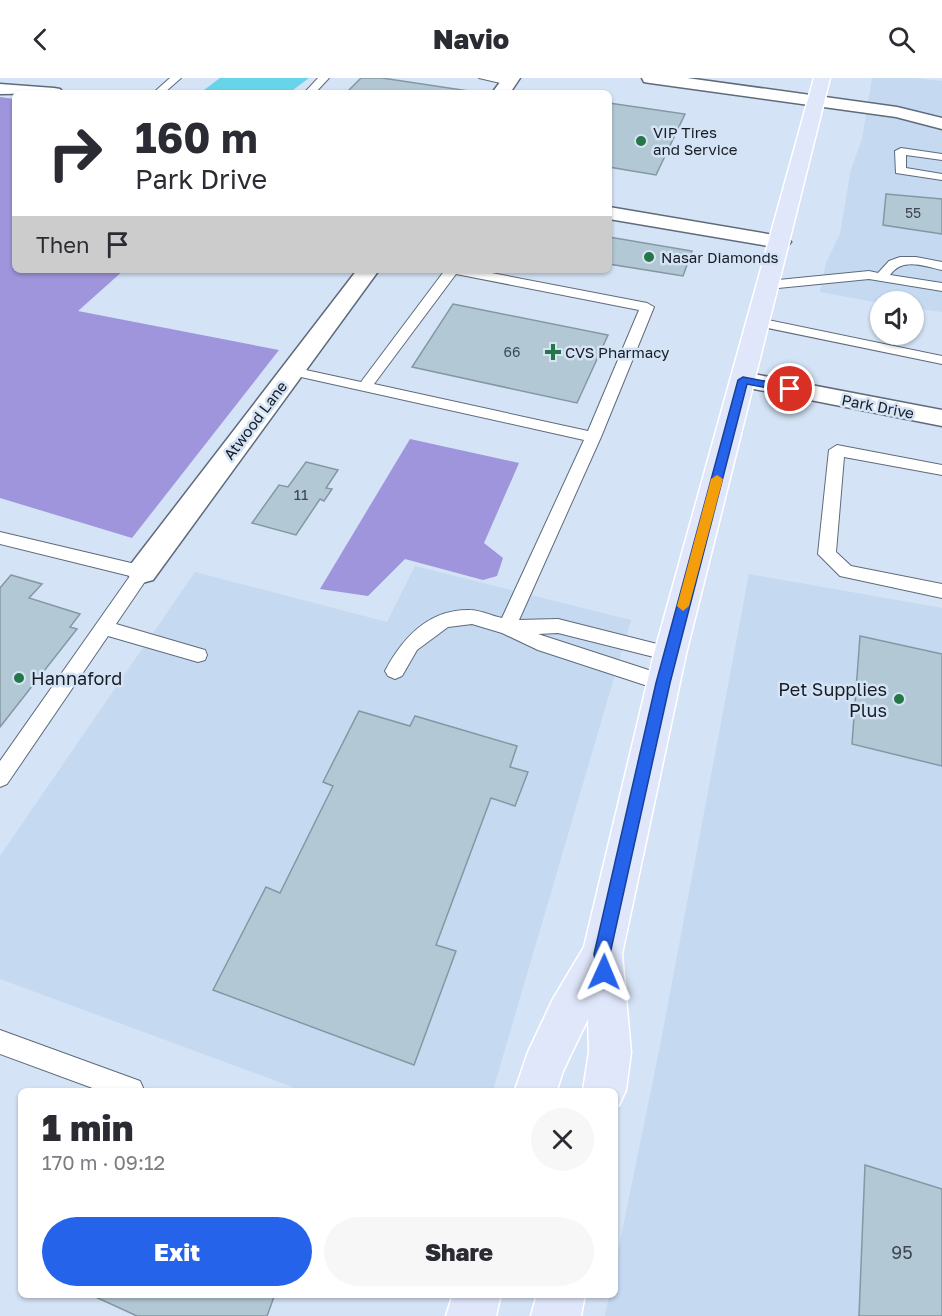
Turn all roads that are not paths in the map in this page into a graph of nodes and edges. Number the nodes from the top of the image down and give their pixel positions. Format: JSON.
{"nodes":[{"id":1,"x":171,"y":78,"type":"edge"},
{"id":2,"x":324,"y":78,"type":"edge"},
{"id":3,"x":484,"y":78,"type":"edge"},
{"id":4,"x":650,"y":78,"type":"edge"},
{"id":5,"x":822,"y":78,"type":"edge"},
{"id":6,"x":507,"y":84,"type":"edge"},
{"id":7,"x":161,"y":90,"type":"edge"},
{"id":8,"x":312,"y":90,"type":"edge"},
{"id":9,"x":817,"y":102,"type":"junction"},
{"id":10,"x":942,"y":124,"type":"edge"},
{"id":11,"x":942,"y":157,"type":"edge"},
{"id":12,"x":942,"y":177,"type":"edge"},
{"id":13,"x":612,"y":214,"type":"edge"},
{"id":14,"x":780,"y":242,"type":"junction"},
{"id":15,"x":942,"y":266,"type":"edge"},
{"id":16,"x":366,"y":273,"type":"edge"},
{"id":17,"x":452,"y":273,"type":"edge"},
{"id":18,"x":470,"y":273,"type":"edge"},
{"id":19,"x":882,"y":277,"type":"junction"},
{"id":20,"x":768,"y":285,"type":"junction"},
{"id":21,"x":942,"y":287,"type":"edge"},
{"id":22,"x":759,"y":322,"type":"junction"},
{"id":23,"x":942,"y":360,"type":"edge"},
{"id":24,"x":292,"y":371,"type":"junction"},
{"id":25,"x":743,"y":380,"type":"junction"},
{"id":26,"x":365,"y":387,"type":"junction"},
{"id":27,"x":942,"y":418,"type":"edge"},
{"id":28,"x":593,"y":437,"type":"junction"},
{"id":29,"x":942,"y":470,"type":"edge"},
{"id":30,"x":0,"y":538,"type":"edge"},
{"id":31,"x":142,"y":572,"type":"junction"},
{"id":32,"x":942,"y":591,"type":"edge"},
{"id":33,"x":102,"y":627,"type":"junction"},
{"id":34,"x":507,"y":627,"type":"junction"},
{"id":35,"x":198,"y":655,"type":"dead end"},
{"id":36,"x":667,"y":669,"type":"junction"},
{"id":37,"x":395,"y":671,"type":"dead end"},
{"id":38,"x":0,"y":778,"type":"edge"},
{"id":39,"x":602,"y":954,"type":"junction"},
{"id":40,"x":0,"y":1042,"type":"edge"},
{"id":41,"x":126,"y":1088,"type":"edge"},
{"id":42,"x":537,"y":1088,"type":"edge"},
{"id":43,"x":604,"y":1088,"type":"edge"},
{"id":44,"x":457,"y":1298,"type":"edge"},
{"id":45,"x":476,"y":1298,"type":"edge"},
{"id":46,"x":560,"y":1298,"type":"edge"},
{"id":47,"x":465,"y":1316,"type":"edge"},
{"id":48,"x":471,"y":1316,"type":"edge"},
{"id":49,"x":556,"y":1316,"type":"edge"}],
"edges":[{"from":1,"to":7,"type":"lane"},
{"from":2,"to":8,"type":"lane"},
{"from":3,"to":6,"type":"lane"},
{"from":4,"to":9,"type":"street"},
{"from":5,"to":9,"type":"main road"},
{"from":9,"to":10,"type":"street"},
{"from":9,"to":14,"type":"main road"},
{"from":11,"to":12,"type":"lane"},
{"from":13,"to":14,"type":"street"},
{"from":14,"to":20,"type":"main road"},
{"from":15,"to":19,"type":"lane"},
{"from":16,"to":24,"type":"street","name":"Atwood Lane"},
{"from":17,"to":26,"type":"lane"},
{"from":18,"to":28,"type":"lane"},
{"from":19,"to":20,"type":"lane"},
{"from":19,"to":21,"type":"lane"},
{"from":20,"to":22,"type":"main road"},
{"from":22,"to":23,"type":"lane"},
{"from":22,"to":25,"type":"main road"},
{"from":24,"to":26,"type":"lane"},
{"from":24,"to":31,"type":"street","name":"Atwood Lane"},
{"from":25,"to":27,"type":"street","name":"Park Drive"},
{"from":25,"to":36,"type":"main road"},
{"from":26,"to":28,"type":"lane"},
{"from":28,"to":34,"type":"lane"},
{"from":29,"to":32,"type":"lane"},
{"from":30,"to":31,"type":"lane"},
{"from":31,"to":33,"type":"lane"},
{"from":33,"to":35,"type":"lane"},
{"from":33,"to":38,"type":"lane"},
{"from":34,"to":36,"type":"lane"},
{"from":34,"to":36,"type":"lane"},
{"from":34,"to":37,"type":"lane"},
{"from":36,"to":39,"type":"main road"},
{"from":39,"to":42,"type":"main road"},
{"from":39,"to":43,"type":"main road"},
{"from":40,"to":41,"type":"lane"},
{"from":44,"to":47,"type":"lane"},
{"from":45,"to":48,"type":"main road"},
{"from":46,"to":49,"type":"main road"}]}
